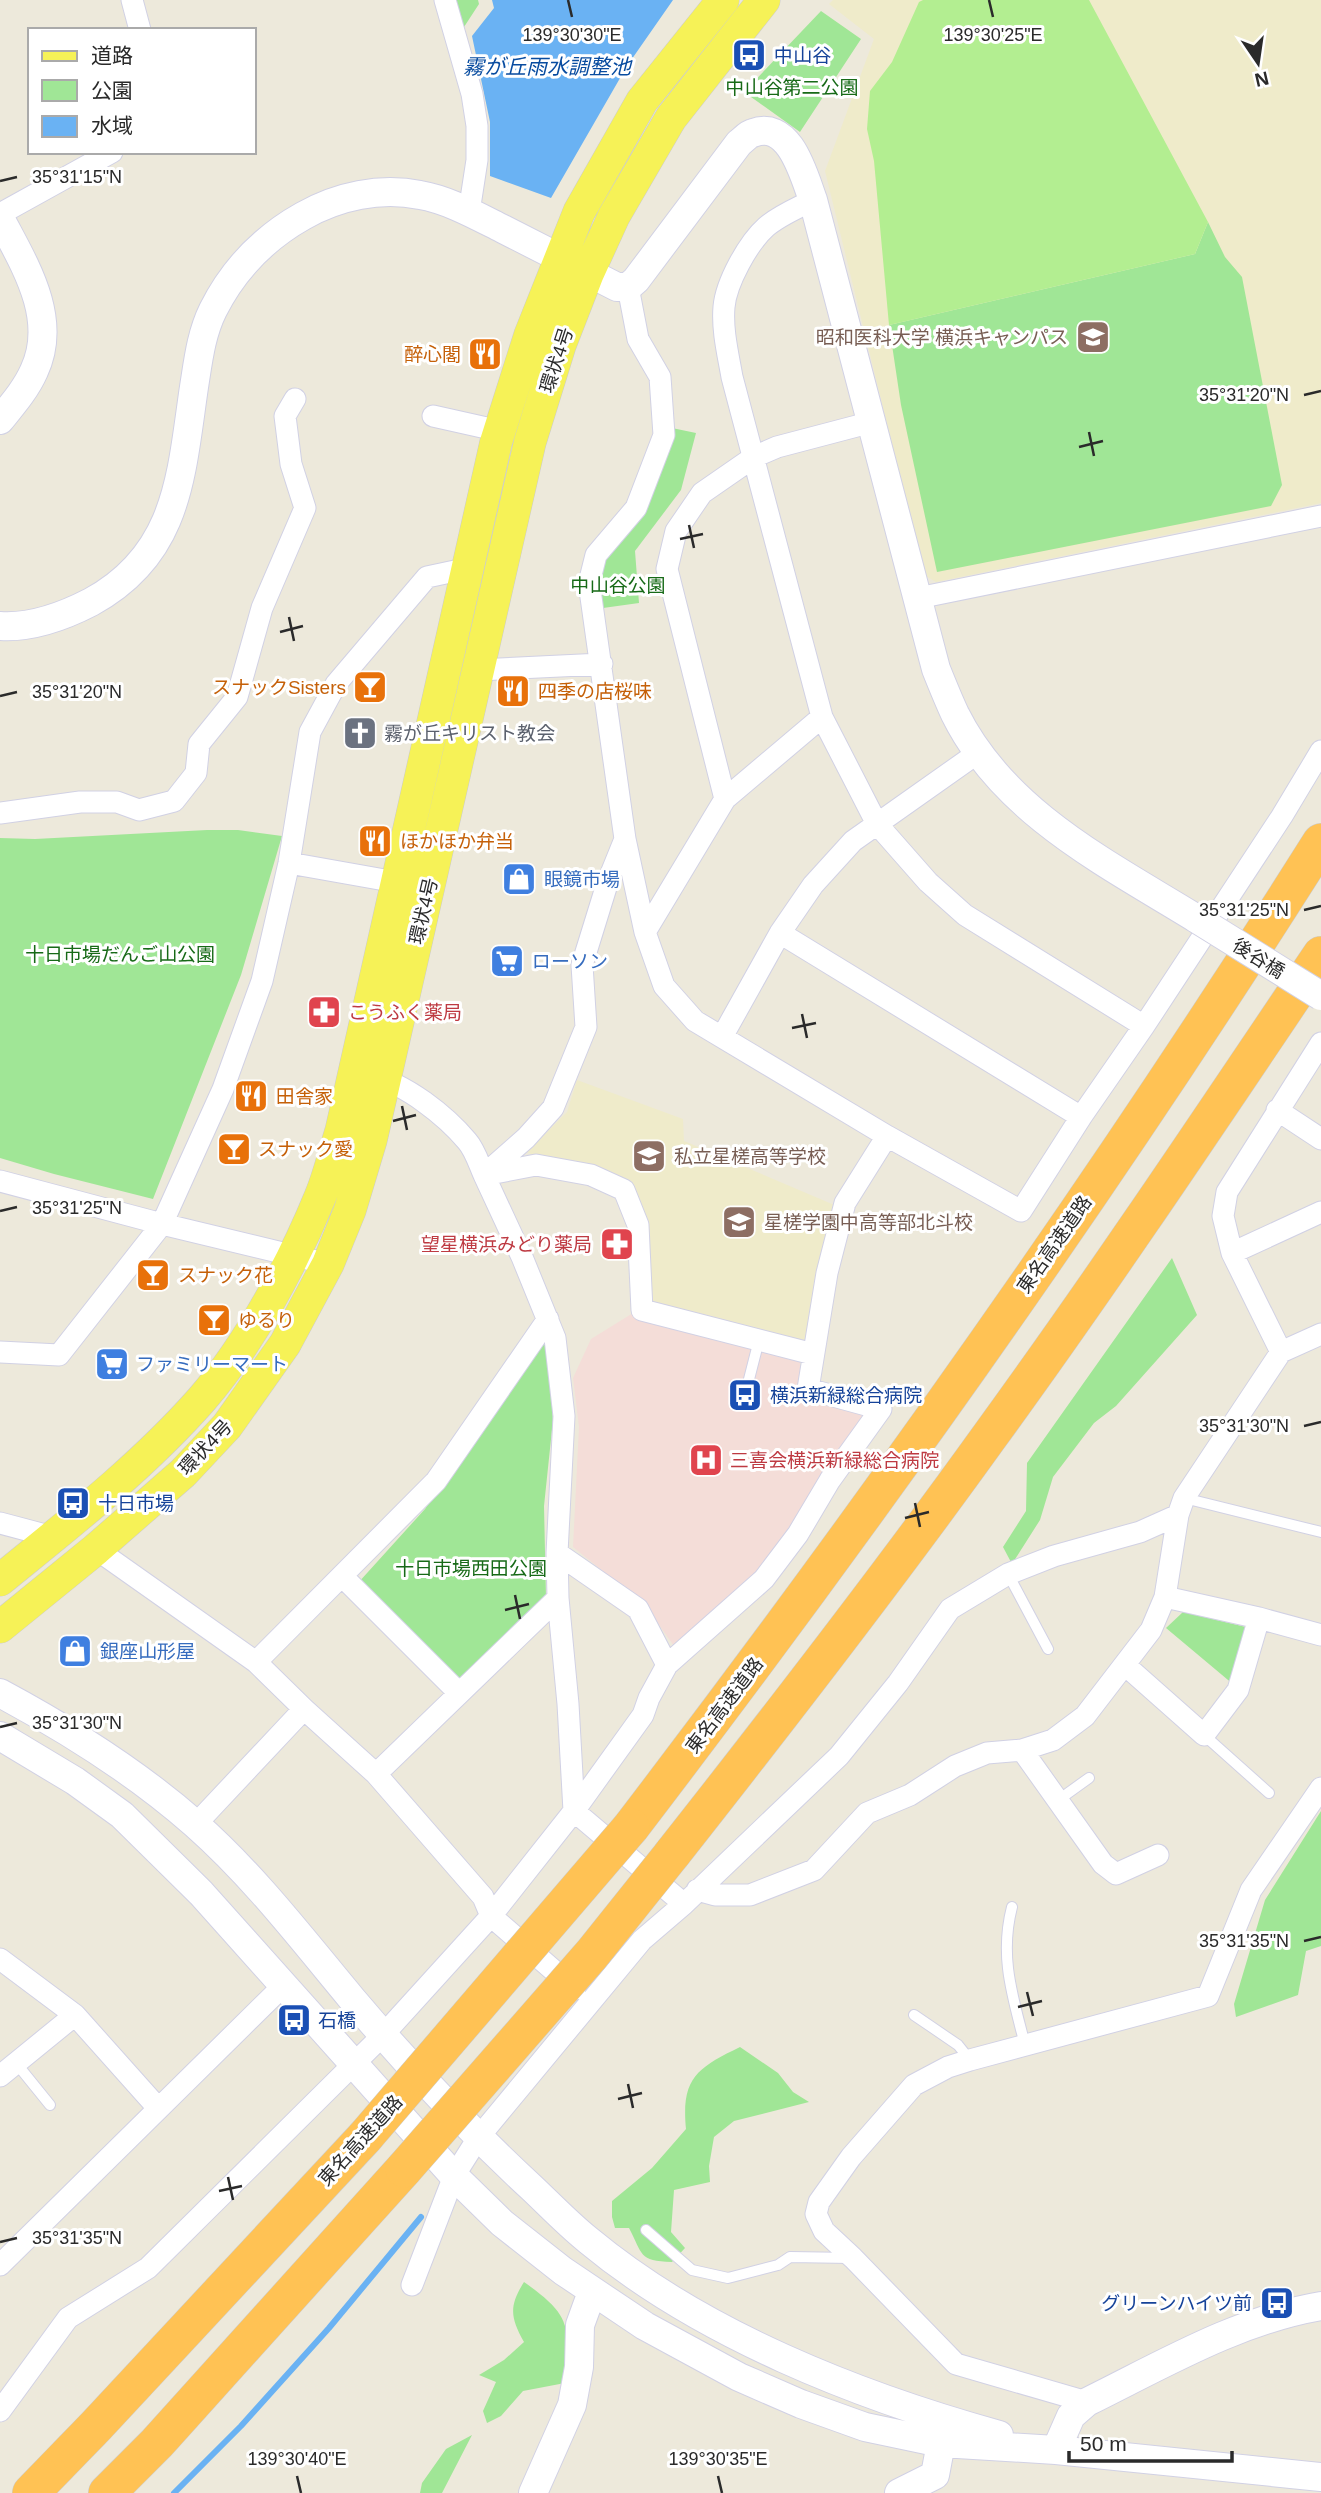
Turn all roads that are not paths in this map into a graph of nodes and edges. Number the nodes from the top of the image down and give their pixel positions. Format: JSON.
{"nodes":[{"id":1,"x":132,"y":0,"type":"edge"},
{"id":2,"x":723,"y":0,"type":"edge"},
{"id":3,"x":764,"y":0,"type":"edge"},
{"id":4,"x":449,"y":2,"type":"edge"},
{"id":5,"x":140,"y":28,"type":"edge"},
{"id":6,"x":108,"y":154,"type":"edge"},
{"id":7,"x":813,"y":200,"type":"junction"},
{"id":8,"x":460,"y":208,"type":"junction"},
{"id":9,"x":0,"y":216,"type":"edge"},
{"id":10,"x":559,"y":258,"type":"junction"},
{"id":11,"x":588,"y":273,"type":"junction"},
{"id":12,"x":628,"y":287,"type":"junction"},
{"id":13,"x":295,"y":400,"type":"dead end"},
{"id":14,"x":433,"y":416,"type":"dead end"},
{"id":15,"x":0,"y":420,"type":"edge"},
{"id":16,"x":872,"y":422,"type":"junction"},
{"id":17,"x":500,"y":431,"type":"junction"},
{"id":18,"x":754,"y":457,"type":"junction"},
{"id":19,"x":1321,"y":516,"type":"edge"},
{"id":20,"x":469,"y":569,"type":"junction"},
{"id":21,"x":918,"y":598,"type":"junction"},
{"id":22,"x":0,"y":625,"type":"edge"},
{"id":23,"x":0,"y":642,"type":"edge"},
{"id":24,"x":602,"y":664,"type":"junction"},
{"id":25,"x":478,"y":670,"type":"junction"},
{"id":26,"x":822,"y":717,"type":"junction"},
{"id":27,"x":1321,"y":751,"type":"edge"},
{"id":28,"x":979,"y":752,"type":"junction"},
{"id":29,"x":725,"y":799,"type":"junction"},
{"id":30,"x":0,"y":813,"type":"edge"},
{"id":31,"x":877,"y":824,"type":"junction"},
{"id":32,"x":625,"y":839,"type":"junction"},
{"id":33,"x":1321,"y":842,"type":"edge"},
{"id":34,"x":289,"y":863,"type":"junction"},
{"id":35,"x":397,"y":882,"type":"junction"},
{"id":36,"x":645,"y":932,"type":"junction"},
{"id":37,"x":780,"y":933,"type":"junction"},
{"id":38,"x":1321,"y":955,"type":"edge"},
{"id":39,"x":1321,"y":996,"type":"edge"},
{"id":40,"x":1144,"y":1026,"type":"junction"},
{"id":41,"x":722,"y":1037,"type":"junction"},
{"id":42,"x":1321,"y":1043,"type":"edge"},
{"id":43,"x":354,"y":1073,"type":"junction"},
{"id":44,"x":385,"y":1079,"type":"junction"},
{"id":45,"x":1277,"y":1110,"type":"junction"},
{"id":46,"x":1082,"y":1117,"type":"junction"},
{"id":47,"x":887,"y":1136,"type":"junction"},
{"id":48,"x":1321,"y":1139,"type":"edge"},
{"id":49,"x":484,"y":1175,"type":"junction"},
{"id":50,"x":0,"y":1181,"type":"edge"},
{"id":51,"x":1321,"y":1212,"type":"edge"},
{"id":52,"x":162,"y":1224,"type":"junction"},
{"id":53,"x":1232,"y":1252,"type":"junction"},
{"id":54,"x":293,"y":1256,"type":"junction"},
{"id":55,"x":328,"y":1264,"type":"junction"},
{"id":56,"x":548,"y":1319,"type":"junction"},
{"id":57,"x":759,"y":1340,"type":"junction"},
{"id":58,"x":1316,"y":1344,"type":"edge"},
{"id":59,"x":0,"y":1352,"type":"edge"},
{"id":60,"x":1281,"y":1352,"type":"junction"},
{"id":61,"x":813,"y":1354,"type":"junction"},
{"id":62,"x":745,"y":1395,"type":"dead end"},
{"id":63,"x":1181,"y":1506,"type":"junction"},
{"id":64,"x":0,"y":1523,"type":"edge"},
{"id":65,"x":1321,"y":1532,"type":"edge"},
{"id":66,"x":53,"y":1537,"type":"junction"},
{"id":67,"x":96,"y":1549,"type":"junction"},
{"id":68,"x":557,"y":1553,"type":"junction"},
{"id":69,"x":1008,"y":1574,"type":"junction"},
{"id":70,"x":343,"y":1577,"type":"junction"},
{"id":71,"x":0,"y":1580,"type":"edge"},
{"id":72,"x":1165,"y":1597,"type":"junction"},
{"id":73,"x":558,"y":1598,"type":"junction"},
{"id":74,"x":1259,"y":1618,"type":"junction"},
{"id":75,"x":0,"y":1627,"type":"edge"},
{"id":76,"x":1321,"y":1635,"type":"edge"},
{"id":77,"x":1048,"y":1649,"type":"dead end"},
{"id":78,"x":256,"y":1662,"type":"junction"},
{"id":79,"x":667,"y":1665,"type":"junction"},
{"id":80,"x":1125,"y":1665,"type":"junction"},
{"id":81,"x":0,"y":1693,"type":"edge"},
{"id":82,"x":459,"y":1693,"type":"junction"},
{"id":83,"x":304,"y":1709,"type":"junction"},
{"id":84,"x":1204,"y":1735,"type":"junction"},
{"id":85,"x":0,"y":1736,"type":"edge"},
{"id":86,"x":1022,"y":1750,"type":"junction"},
{"id":87,"x":376,"y":1774,"type":"junction"},
{"id":88,"x":1089,"y":1778,"type":"dead end"},
{"id":89,"x":1321,"y":1788,"type":"edge"},
{"id":90,"x":1269,"y":1793,"type":"dead end"},
{"id":91,"x":1057,"y":1801,"type":"junction"},
{"id":92,"x":574,"y":1811,"type":"junction"},
{"id":93,"x":195,"y":1824,"type":"junction"},
{"id":94,"x":1158,"y":1855,"type":"dead end"},
{"id":95,"x":691,"y":1897,"type":"junction"},
{"id":96,"x":1012,"y":1907,"type":"dead end"},
{"id":97,"x":491,"y":1916,"type":"junction"},
{"id":98,"x":0,"y":1959,"type":"edge"},
{"id":99,"x":284,"y":1986,"type":"junction"},
{"id":100,"x":590,"y":2001,"type":"junction"},
{"id":101,"x":75,"y":2015,"type":"junction"},
{"id":102,"x":914,"y":2015,"type":"dead end"},
{"id":103,"x":383,"y":2035,"type":"junction"},
{"id":104,"x":1025,"y":2045,"type":"junction"},
{"id":105,"x":970,"y":2060,"type":"junction"},
{"id":106,"x":353,"y":2065,"type":"junction"},
{"id":107,"x":8,"y":2070,"type":"edge"},
{"id":108,"x":50,"y":2105,"type":"dead end"},
{"id":109,"x":158,"y":2108,"type":"junction"},
{"id":110,"x":478,"y":2138,"type":"junction"},
{"id":111,"x":454,"y":2176,"type":"junction"},
{"id":112,"x":646,"y":2230,"type":"dead end"},
{"id":113,"x":853,"y":2258,"type":"junction"},
{"id":114,"x":0,"y":2265,"type":"edge"},
{"id":115,"x":412,"y":2285,"type":"dead end"},
{"id":116,"x":592,"y":2292,"type":"junction"},
{"id":117,"x":1321,"y":2306,"type":"edge"},
{"id":118,"x":1087,"y":2402,"type":"junction"},
{"id":119,"x":0,"y":2412,"type":"edge"},
{"id":120,"x":941,"y":2443,"type":"junction"},
{"id":121,"x":1056,"y":2450,"type":"junction"},
{"id":122,"x":1321,"y":2477,"type":"edge"},
{"id":123,"x":938,"y":2484,"type":"edge"},
{"id":124,"x":31,"y":2493,"type":"edge"},
{"id":125,"x":107,"y":2493,"type":"edge"},
{"id":126,"x":533,"y":2493,"type":"edge"},
{"id":127,"x":899,"y":2493,"type":"edge"}],
"edges":[{"from":1,"to":5,"type":"street"},
{"from":2,"to":10,"type":"main road","name":"環状4号"},
{"from":3,"to":11,"type":"main road","name":"環状4号"},
{"from":4,"to":8,"type":"street"},
{"from":6,"to":9,"type":"street"},
{"from":7,"to":12,"type":"street","name":"後谷橋"},
{"from":7,"to":16,"type":"street","name":"後谷橋"},
{"from":7,"to":18,"type":"street"},
{"from":8,"to":10,"type":"street"},
{"from":8,"to":22,"type":"street"},
{"from":8,"to":23,"type":"street"},
{"from":9,"to":15,"type":"street"},
{"from":10,"to":11,"type":"street"},
{"from":10,"to":17,"type":"main road","name":"環状4号"},
{"from":11,"to":12,"type":"street"},
{"from":11,"to":25,"type":"main road","name":"環状4号"},
{"from":12,"to":24,"type":"street"},
{"from":13,"to":30,"type":"street"},
{"from":14,"to":17,"type":"street"},
{"from":16,"to":18,"type":"street"},
{"from":16,"to":21,"type":"street","name":"後谷橋"},
{"from":17,"to":20,"type":"main road","name":"環状4号"},
{"from":18,"to":26,"type":"street"},
{"from":18,"to":29,"type":"street"},
{"from":19,"to":21,"type":"street"},
{"from":20,"to":34,"type":"street"},
{"from":20,"to":35,"type":"main road","name":"環状4号"},
{"from":21,"to":28,"type":"street","name":"後谷橋"},
{"from":24,"to":25,"type":"street"},
{"from":24,"to":32,"type":"street"},
{"from":25,"to":44,"type":"main road","name":"環状4号"},
{"from":26,"to":29,"type":"street"},
{"from":26,"to":31,"type":"street"},
{"from":27,"to":40,"type":"street"},
{"from":28,"to":31,"type":"street"},
{"from":28,"to":39,"type":"street","name":"後谷橋","bridge":true},
{"from":29,"to":36,"type":"street"},
{"from":31,"to":37,"type":"street"},
{"from":31,"to":40,"type":"street"},
{"from":32,"to":36,"type":"street"},
{"from":32,"to":49,"type":"street"},
{"from":33,"to":124,"type":"highway","name":"東名高速道路","bridge":true},
{"from":34,"to":35,"type":"street"},
{"from":34,"to":52,"type":"street"},
{"from":35,"to":43,"type":"main road","name":"環状4号"},
{"from":36,"to":41,"type":"street"},
{"from":37,"to":41,"type":"street"},
{"from":37,"to":46,"type":"street"},
{"from":38,"to":125,"type":"highway","bridge":true},
{"from":40,"to":46,"type":"street"},
{"from":41,"to":47,"type":"street"},
{"from":42,"to":45,"type":"street"},
{"from":43,"to":44,"type":"street"},
{"from":43,"to":54,"type":"main road","name":"環状4号"},
{"from":44,"to":49,"type":"street"},
{"from":44,"to":55,"type":"main road","name":"環状4号"},
{"from":45,"to":48,"type":"street"},
{"from":45,"to":53,"type":"street"},
{"from":46,"to":47,"type":"street"},
{"from":47,"to":61,"type":"street"},
{"from":49,"to":56,"type":"street"},
{"from":49,"to":57,"type":"street"},
{"from":50,"to":52,"type":"street"},
{"from":51,"to":53,"type":"street"},
{"from":52,"to":54,"type":"street"},
{"from":52,"to":59,"type":"street"},
{"from":53,"to":60,"type":"street"},
{"from":54,"to":55,"type":"street"},
{"from":54,"to":66,"type":"main road","name":"環状4号"},
{"from":55,"to":67,"type":"main road","name":"環状4号"},
{"from":56,"to":68,"type":"street"},
{"from":56,"to":70,"type":"street"},
{"from":57,"to":61,"type":"street"},
{"from":57,"to":62,"type":"lane"},
{"from":58,"to":60,"type":"street"},
{"from":60,"to":63,"type":"street"},
{"from":61,"to":79,"type":"street"},
{"from":63,"to":65,"type":"lane"},
{"from":63,"to":69,"type":"street"},
{"from":63,"to":72,"type":"street"},
{"from":64,"to":66,"type":"street"},
{"from":66,"to":71,"type":"main road","name":"環状4号"},
{"from":67,"to":75,"type":"main road","name":"環状4号"},
{"from":67,"to":78,"type":"street"},
{"from":68,"to":73,"type":"street"},
{"from":68,"to":79,"type":"street"},
{"from":69,"to":77,"type":"lane"},
{"from":69,"to":95,"type":"street"},
{"from":70,"to":78,"type":"street"},
{"from":70,"to":82,"type":"street"},
{"from":72,"to":74,"type":"street"},
{"from":72,"to":80,"type":"street"},
{"from":73,"to":82,"type":"street"},
{"from":73,"to":92,"type":"street"},
{"from":74,"to":76,"type":"street"},
{"from":74,"to":84,"type":"street"},
{"from":78,"to":83,"type":"street"},
{"from":79,"to":92,"type":"street"},
{"from":80,"to":84,"type":"street"},
{"from":80,"to":86,"type":"street"},
{"from":81,"to":93,"type":"street"},
{"from":82,"to":87,"type":"street"},
{"from":83,"to":87,"type":"street"},
{"from":83,"to":93,"type":"street"},
{"from":84,"to":90,"type":"lane"},
{"from":85,"to":99,"type":"street"},
{"from":86,"to":91,"type":"street"},
{"from":86,"to":95,"type":"street"},
{"from":87,"to":97,"type":"street"},
{"from":88,"to":91,"type":"lane"},
{"from":89,"to":104,"type":"street"},
{"from":91,"to":94,"type":"street"},
{"from":92,"to":95,"type":"street"},
{"from":92,"to":97,"type":"street"},
{"from":93,"to":103,"type":"street"},
{"from":95,"to":100,"type":"street"},
{"from":96,"to":104,"type":"lane"},
{"from":97,"to":100,"type":"street"},
{"from":97,"to":103,"type":"street"},
{"from":98,"to":101,"type":"street"},
{"from":99,"to":106,"type":"street"},
{"from":99,"to":109,"type":"street"},
{"from":100,"to":110,"type":"street"},
{"from":101,"to":107,"type":"street"},
{"from":101,"to":109,"type":"street"},
{"from":102,"to":105,"type":"lane"},
{"from":103,"to":106,"type":"street"},
{"from":103,"to":110,"type":"street"},
{"from":104,"to":105,"type":"street"},
{"from":105,"to":113,"type":"street"},
{"from":106,"to":111,"type":"street"},
{"from":106,"to":119,"type":"street"},
{"from":107,"to":108,"type":"lane"},
{"from":109,"to":114,"type":"street"},
{"from":110,"to":111,"type":"street"},
{"from":110,"to":121,"type":"street"},
{"from":111,"to":115,"type":"street"},
{"from":111,"to":116,"type":"street"},
{"from":112,"to":113,"type":"lane"},
{"from":113,"to":118,"type":"street"},
{"from":116,"to":120,"type":"street"},
{"from":116,"to":126,"type":"street"},
{"from":117,"to":118,"type":"street"},
{"from":118,"to":121,"type":"street"},
{"from":120,"to":121,"type":"street"},
{"from":120,"to":123,"type":"street"},
{"from":121,"to":122,"type":"street"},
{"from":123,"to":127,"type":"street"}]}
